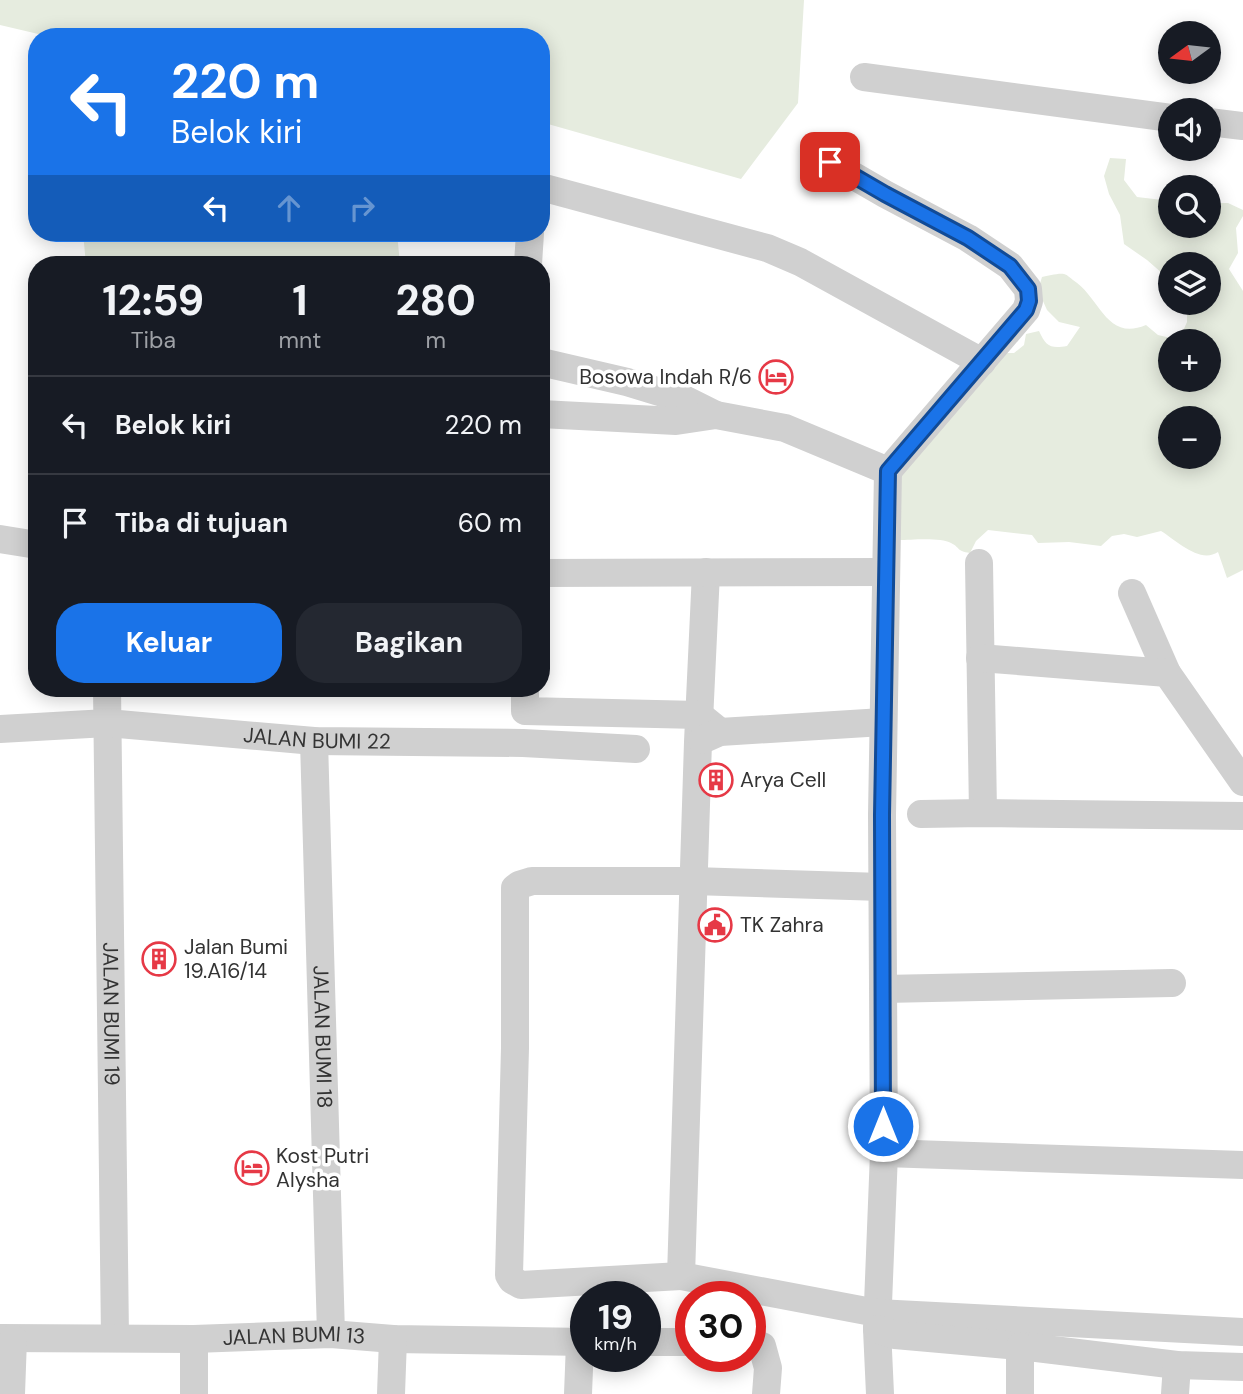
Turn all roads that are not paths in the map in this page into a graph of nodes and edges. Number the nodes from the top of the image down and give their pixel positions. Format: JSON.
{"nodes":[{"id":1,"x":864,"y":77,"type":"dead end"},
{"id":2,"x":1158,"y":116,"type":"edge"},
{"id":3,"x":1221,"y":123,"type":"edge"},
{"id":4,"x":1243,"y":126,"type":"edge"},
{"id":5,"x":814,"y":153,"type":"dead end"},
{"id":6,"x":550,"y":189,"type":"edge"},
{"id":7,"x":982,"y":362,"type":"junction"},
{"id":8,"x":550,"y":364,"type":"edge"},
{"id":9,"x":550,"y":414,"type":"edge"},
{"id":10,"x":716,"y":415,"type":"junction"},
{"id":11,"x":888,"y":471,"type":"junction"},
{"id":12,"x":0,"y":539,"type":"edge"},
{"id":13,"x":28,"y":544,"type":"edge"},
{"id":14,"x":979,"y":563,"type":"dead end"},
{"id":15,"x":706,"y":572,"type":"junction"},
{"id":16,"x":886,"y":572,"type":"junction"},
{"id":17,"x":550,"y":573,"type":"edge"},
{"id":18,"x":1132,"y":593,"type":"dead end"},
{"id":19,"x":980,"y":658,"type":"junction"},
{"id":20,"x":1167,"y":673,"type":"junction"},
{"id":21,"x":107,"y":697,"type":"edge"},
{"id":22,"x":525,"y":699,"type":"edge"},
{"id":23,"x":883,"y":722,"type":"junction"},
{"id":24,"x":107,"y":723,"type":"junction"},
{"id":25,"x":0,"y":729,"type":"edge"},
{"id":26,"x":705,"y":729,"type":"junction"},
{"id":27,"x":314,"y":741,"type":"junction"},
{"id":28,"x":636,"y":748,"type":"dead end"},
{"id":29,"x":1243,"y":782,"type":"edge"},
{"id":30,"x":983,"y":813,"type":"junction"},
{"id":31,"x":921,"y":814,"type":"dead end"},
{"id":32,"x":1243,"y":816,"type":"edge"},
{"id":33,"x":693,"y":881,"type":"junction"},
{"id":34,"x":882,"y":887,"type":"junction"},
{"id":35,"x":1172,"y":983,"type":"dead end"},
{"id":36,"x":883,"y":989,"type":"junction"},
{"id":37,"x":884,"y":1153,"type":"junction"},
{"id":38,"x":1243,"y":1165,"type":"edge"},
{"id":39,"x":681,"y":1276,"type":"junction"},
{"id":40,"x":877,"y":1321,"type":"junction"},
{"id":41,"x":1243,"y":1332,"type":"edge"},
{"id":42,"x":331,"y":1334,"type":"junction"},
{"id":43,"x":116,"y":1338,"type":"junction"},
{"id":44,"x":7,"y":1339,"type":"edge"},
{"id":45,"x":194,"y":1339,"type":"junction"},
{"id":46,"x":393,"y":1339,"type":"junction"},
{"id":47,"x":570,"y":1343,"type":"edge"},
{"id":48,"x":1020,"y":1346,"type":"junction"},
{"id":49,"x":1177,"y":1365,"type":"junction"},
{"id":50,"x":1243,"y":1367,"type":"edge"},
{"id":51,"x":580,"y":1372,"type":"edge"},
{"id":52,"x":11,"y":1394,"type":"edge"},
{"id":53,"x":194,"y":1394,"type":"edge"},
{"id":54,"x":391,"y":1394,"type":"edge"},
{"id":55,"x":578,"y":1394,"type":"edge"},
{"id":56,"x":880,"y":1394,"type":"edge"},
{"id":57,"x":1020,"y":1394,"type":"edge"},
{"id":58,"x":1175,"y":1394,"type":"edge"}],
"edges":[{"from":1,"to":2,"type":"street"},
{"from":3,"to":4,"type":"street"},
{"from":5,"to":7,"type":"street"},
{"from":6,"to":7,"type":"street"},
{"from":7,"to":11,"type":"street"},
{"from":8,"to":10,"type":"street"},
{"from":9,"to":10,"type":"street"},
{"from":10,"to":11,"type":"street"},
{"from":11,"to":16,"type":"street"},
{"from":12,"to":13,"type":"street"},
{"from":14,"to":19,"type":"street"},
{"from":15,"to":16,"type":"street"},
{"from":15,"to":17,"type":"street"},
{"from":15,"to":26,"type":"street"},
{"from":16,"to":23,"type":"street"},
{"from":18,"to":20,"type":"street"},
{"from":19,"to":20,"type":"street"},
{"from":19,"to":30,"type":"street"},
{"from":20,"to":29,"type":"street"},
{"from":21,"to":24,"type":"street","name":"JALAN BUMI 19"},
{"from":22,"to":26,"type":"street"},
{"from":23,"to":26,"type":"street"},
{"from":23,"to":34,"type":"street"},
{"from":24,"to":25,"type":"street","name":"JALAN BUMI 22"},
{"from":24,"to":27,"type":"street","name":"JALAN BUMI 22"},
{"from":24,"to":43,"type":"street","name":"JALAN BUMI 19"},
{"from":26,"to":33,"type":"street"},
{"from":27,"to":28,"type":"street","name":"JALAN BUMI 22"},
{"from":27,"to":42,"type":"street","name":"JALAN BUMI 18"},
{"from":30,"to":31,"type":"street"},
{"from":30,"to":32,"type":"street"},
{"from":33,"to":34,"type":"street"},
{"from":33,"to":39,"type":"street"},
{"from":33,"to":39,"type":"street"},
{"from":34,"to":36,"type":"street"},
{"from":35,"to":36,"type":"street"},
{"from":36,"to":37,"type":"street"},
{"from":37,"to":38,"type":"street"},
{"from":37,"to":40,"type":"street"},
{"from":39,"to":40,"type":"street"},
{"from":40,"to":41,"type":"street"},
{"from":40,"to":48,"type":"street"},
{"from":40,"to":56,"type":"street"},
{"from":42,"to":45,"type":"street","name":"JALAN BUMI 13"},
{"from":42,"to":46,"type":"street","name":"JALAN BUMI 13"},
{"from":43,"to":44,"type":"street","name":"JALAN BUMI 13"},
{"from":43,"to":45,"type":"street","name":"JALAN BUMI 13"},
{"from":44,"to":52,"type":"street"},
{"from":45,"to":53,"type":"street"},
{"from":46,"to":47,"type":"street","name":"JALAN BUMI 13"},
{"from":46,"to":54,"type":"street"},
{"from":48,"to":49,"type":"street"},
{"from":48,"to":57,"type":"street"},
{"from":49,"to":50,"type":"street"},
{"from":49,"to":58,"type":"street"},
{"from":51,"to":55,"type":"street"}]}
